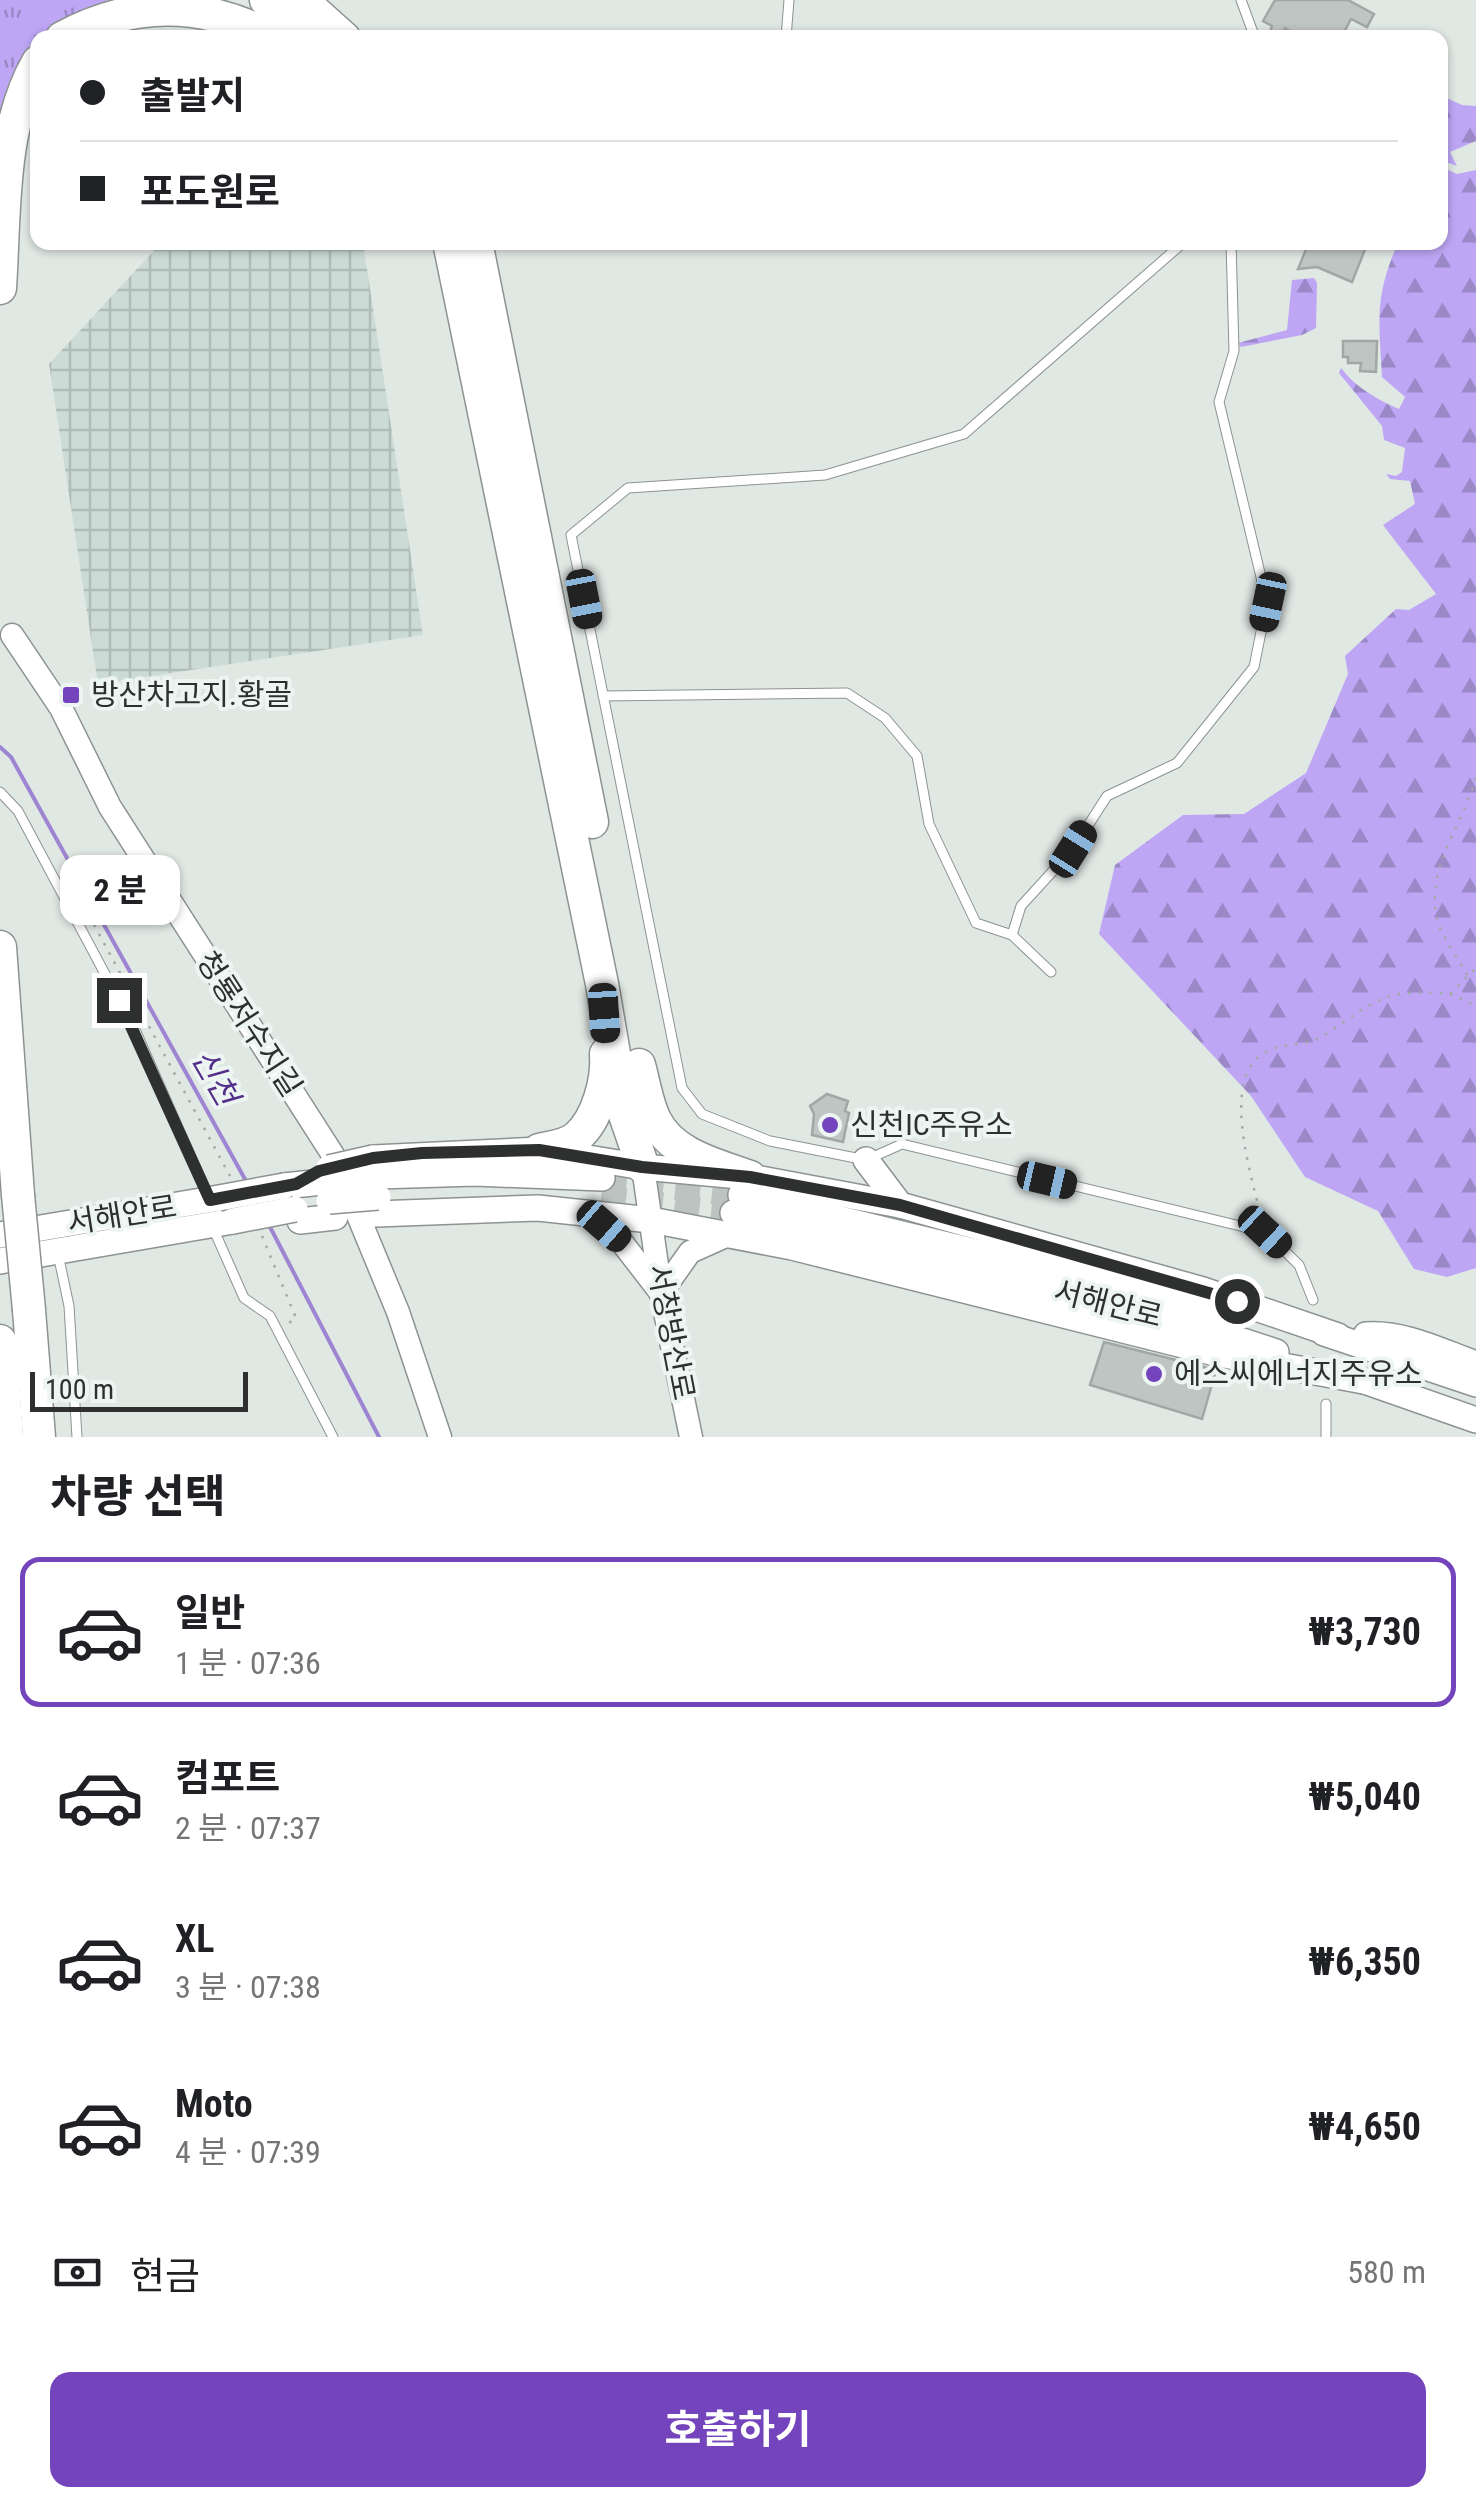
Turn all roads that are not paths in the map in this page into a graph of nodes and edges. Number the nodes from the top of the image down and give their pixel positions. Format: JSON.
{"nodes":[{"id":1,"x":266,"y":0,"type":"edge"},
{"id":2,"x":289,"y":0,"type":"edge"},
{"id":3,"x":789,"y":0,"type":"edge"},
{"id":4,"x":1241,"y":0,"type":"edge"},
{"id":5,"x":321,"y":24,"type":"edge"},
{"id":6,"x":75,"y":30,"type":"edge"},
{"id":7,"x":258,"y":30,"type":"edge"},
{"id":8,"x":787,"y":30,"type":"edge"},
{"id":9,"x":1252,"y":30,"type":"edge"},
{"id":10,"x":30,"y":75,"type":"edge"},
{"id":11,"x":451,"y":250,"type":"edge"},
{"id":12,"x":478,"y":250,"type":"edge"},
{"id":13,"x":1175,"y":250,"type":"edge"},
{"id":14,"x":1231,"y":250,"type":"edge"},
{"id":15,"x":0,"y":288,"type":"edge"},
{"id":16,"x":12,"y":635,"type":"dead end"},
{"id":17,"x":603,"y":696,"type":"junction"},
{"id":18,"x":0,"y":792,"type":"edge"},
{"id":19,"x":1012,"y":935,"type":"junction"},
{"id":20,"x":0,"y":947,"type":"edge"},
{"id":21,"x":1051,"y":972,"type":"dead end"},
{"id":22,"x":602,"y":984,"type":"junction"},
{"id":23,"x":639,"y":1065,"type":"junction"},
{"id":24,"x":539,"y":1150,"type":"junction"},
{"id":25,"x":866,"y":1160,"type":"junction"},
{"id":26,"x":642,"y":1167,"type":"junction"},
{"id":27,"x":376,"y":1186,"type":"junction"},
{"id":28,"x":310,"y":1196,"type":"junction"},
{"id":29,"x":597,"y":1196,"type":"junction"},
{"id":30,"x":738,"y":1205,"type":"junction"},
{"id":31,"x":900,"y":1205,"type":"junction"},
{"id":32,"x":230,"y":1211,"type":"junction"},
{"id":33,"x":651,"y":1220,"type":"junction"},
{"id":34,"x":0,"y":1234,"type":"edge"},
{"id":35,"x":57,"y":1251,"type":"junction"},
{"id":36,"x":0,"y":1261,"type":"edge"},
{"id":37,"x":661,"y":1293,"type":"junction"},
{"id":38,"x":1313,"y":1300,"type":"dead end"},
{"id":39,"x":1341,"y":1337,"type":"junction"},
{"id":40,"x":0,"y":1341,"type":"edge"},
{"id":41,"x":1476,"y":1364,"type":"edge"},
{"id":42,"x":1476,"y":1384,"type":"edge"},
{"id":43,"x":1326,"y":1404,"type":"dead end"},
{"id":44,"x":1476,"y":1420,"type":"edge"},
{"id":45,"x":8,"y":1437,"type":"edge"},
{"id":46,"x":39,"y":1437,"type":"edge"},
{"id":47,"x":77,"y":1437,"type":"edge"},
{"id":48,"x":333,"y":1437,"type":"edge"},
{"id":49,"x":440,"y":1437,"type":"edge"},
{"id":50,"x":691,"y":1437,"type":"edge"},
{"id":51,"x":1326,"y":1437,"type":"edge"}],
"edges":[{"from":1,"to":5,"type":"highway"},
{"from":2,"to":5,"type":"highway"},
{"from":3,"to":8,"type":"lane"},
{"from":4,"to":9,"type":"lane"},
{"from":6,"to":7,"type":"highway"},
{"from":10,"to":15,"type":"highway"},
{"from":11,"to":22,"type":"highway"},
{"from":12,"to":23,"type":"highway"},
{"from":13,"to":17,"type":"lane"},
{"from":14,"to":19,"type":"lane"},
{"from":16,"to":49,"type":"street","name":"청룡저수지길"},
{"from":17,"to":19,"type":"lane"},
{"from":17,"to":25,"type":"lane"},
{"from":18,"to":32,"type":"lane"},
{"from":19,"to":21,"type":"lane"},
{"from":20,"to":46,"type":"highway","bridge":true},
{"from":22,"to":24,"type":"highway"},
{"from":22,"to":26,"type":"highway"},
{"from":23,"to":26,"type":"highway"},
{"from":23,"to":30,"type":"highway"},
{"from":24,"to":26,"type":"main road"},
{"from":24,"to":27,"type":"main road"},
{"from":25,"to":31,"type":"main road"},
{"from":25,"to":38,"type":"lane"},
{"from":26,"to":30,"type":"main road"},
{"from":26,"to":33,"type":"street","name":"서창방산로"},
{"from":27,"to":28,"type":"main road","bridge":true},
{"from":27,"to":28,"type":"main road","name":"서해안로","bridge":true},
{"from":27,"to":29,"type":"main road"},
{"from":27,"to":29,"type":"main road","name":"서해안로"},
{"from":28,"to":32,"type":"main road","name":"서해안로","bridge":true},
{"from":28,"to":32,"type":"main road","bridge":true},
{"from":29,"to":33,"type":"main road"},
{"from":29,"to":37,"type":"street"},
{"from":30,"to":31,"type":"main road"},
{"from":30,"to":33,"type":"main road"},
{"from":30,"to":37,"type":"street"},
{"from":30,"to":39,"type":"main road","name":"서해안로"},
{"from":30,"to":44,"type":"main road","name":"서해안로"},
{"from":31,"to":39,"type":"main road"},
{"from":32,"to":34,"type":"main road","name":"서해안로"},
{"from":32,"to":35,"type":"main road","name":"서해안로"},
{"from":32,"to":48,"type":"lane"},
{"from":33,"to":37,"type":"street","name":"서창방산로"},
{"from":35,"to":36,"type":"main road","name":"서해안로"},
{"from":35,"to":47,"type":"lane"},
{"from":37,"to":50,"type":"street","name":"서창방산로"},
{"from":39,"to":41,"type":"main road"},
{"from":39,"to":42,"type":"main road","name":"서해안로"},
{"from":40,"to":45,"type":"highway"},
{"from":43,"to":51,"type":"lane"}]}
